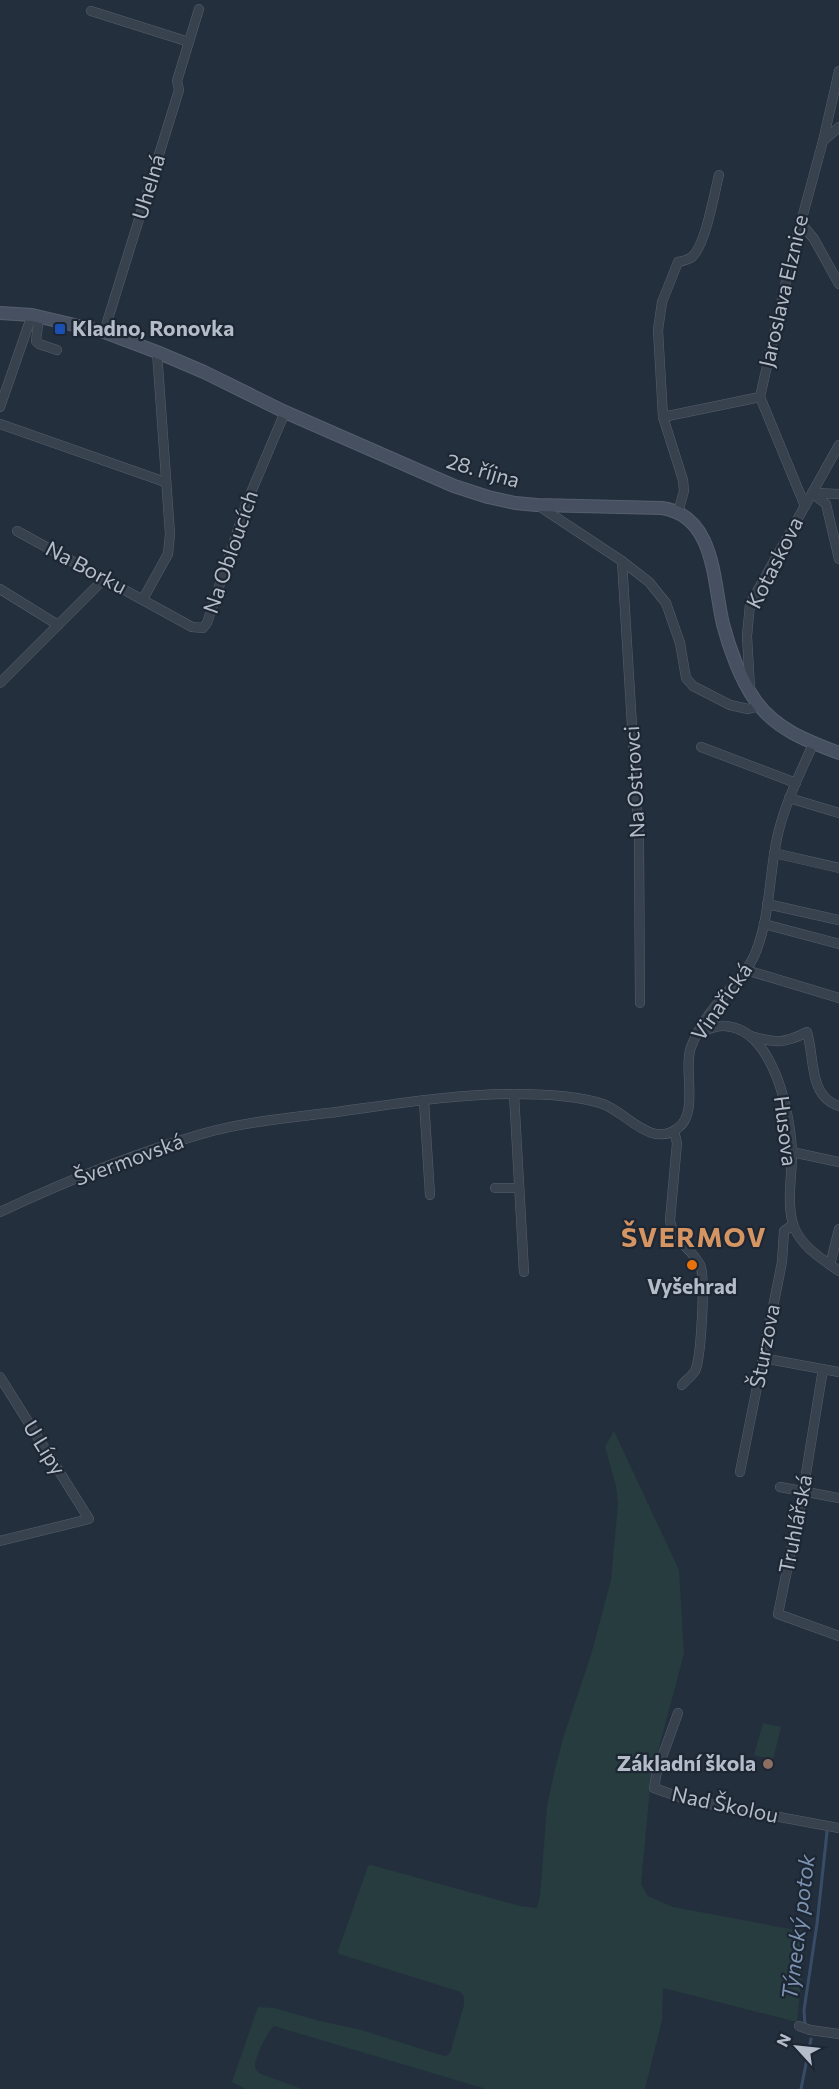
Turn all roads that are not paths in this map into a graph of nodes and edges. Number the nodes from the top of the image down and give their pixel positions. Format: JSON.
{"nodes":[{"id":1,"x":199,"y":9,"type":"dead end"},
{"id":2,"x":91,"y":11,"type":"dead end"},
{"id":3,"x":189,"y":42,"type":"junction"},
{"id":4,"x":839,"y":71,"type":"edge"},
{"id":5,"x":839,"y":127,"type":"edge"},
{"id":6,"x":823,"y":141,"type":"junction"},
{"id":7,"x":719,"y":175,"type":"dead end"},
{"id":8,"x":800,"y":222,"type":"junction"},
{"id":9,"x":839,"y":284,"type":"edge"},
{"id":10,"x":0,"y":313,"type":"edge"},
{"id":11,"x":36,"y":316,"type":"junction"},
{"id":12,"x":104,"y":332,"type":"junction"},
{"id":13,"x":57,"y":350,"type":"dead end"},
{"id":14,"x":157,"y":352,"type":"junction"},
{"id":15,"x":760,"y":397,"type":"junction"},
{"id":16,"x":0,"y":407,"type":"edge"},
{"id":17,"x":285,"y":412,"type":"junction"},
{"id":18,"x":663,"y":417,"type":"junction"},
{"id":19,"x":0,"y":424,"type":"edge"},
{"id":20,"x":839,"y":445,"type":"edge"},
{"id":21,"x":165,"y":482,"type":"junction"},
{"id":22,"x":812,"y":493,"type":"junction"},
{"id":23,"x":839,"y":494,"type":"edge"},
{"id":24,"x":537,"y":505,"type":"junction"},
{"id":25,"x":805,"y":506,"type":"junction"},
{"id":26,"x":678,"y":512,"type":"junction"},
{"id":27,"x":17,"y":531,"type":"dead end"},
{"id":28,"x":839,"y":559,"type":"edge"},
{"id":29,"x":622,"y":561,"type":"junction"},
{"id":30,"x":105,"y":578,"type":"junction"},
{"id":31,"x":0,"y":589,"type":"edge"},
{"id":32,"x":143,"y":599,"type":"junction"},
{"id":33,"x":58,"y":625,"type":"junction"},
{"id":34,"x":0,"y":683,"type":"edge"},
{"id":35,"x":750,"y":691,"type":"junction"},
{"id":36,"x":760,"y":706,"type":"junction"},
{"id":37,"x":813,"y":744,"type":"junction"},
{"id":38,"x":700,"y":747,"type":"dead end"},
{"id":39,"x":839,"y":753,"type":"edge"},
{"id":40,"x":796,"y":783,"type":"junction"},
{"id":41,"x":789,"y":798,"type":"junction"},
{"id":42,"x":839,"y":813,"type":"edge"},
{"id":43,"x":774,"y":853,"type":"junction"},
{"id":44,"x":839,"y":868,"type":"edge"},
{"id":45,"x":767,"y":904,"type":"junction"},
{"id":46,"x":839,"y":920,"type":"edge"},
{"id":47,"x":764,"y":924,"type":"junction"},
{"id":48,"x":839,"y":944,"type":"edge"},
{"id":49,"x":746,"y":970,"type":"junction"},
{"id":50,"x":839,"y":998,"type":"edge"},
{"id":51,"x":640,"y":1003,"type":"dead end"},
{"id":52,"x":698,"y":1034,"type":"junction"},
{"id":53,"x":751,"y":1036,"type":"junction"},
{"id":54,"x":514,"y":1094,"type":"junction"},
{"id":55,"x":424,"y":1101,"type":"junction"},
{"id":56,"x":839,"y":1106,"type":"edge"},
{"id":57,"x":674,"y":1131,"type":"junction"},
{"id":58,"x":792,"y":1152,"type":"junction"},
{"id":59,"x":839,"y":1162,"type":"edge"},
{"id":60,"x":495,"y":1188,"type":"dead end"},
{"id":61,"x":519,"y":1188,"type":"junction"},
{"id":62,"x":430,"y":1195,"type":"dead end"},
{"id":63,"x":0,"y":1212,"type":"edge"},
{"id":64,"x":793,"y":1225,"type":"junction"},
{"id":65,"x":839,"y":1228,"type":"edge"},
{"id":66,"x":830,"y":1265,"type":"junction"},
{"id":67,"x":839,"y":1271,"type":"edge"},
{"id":68,"x":524,"y":1272,"type":"dead end"},
{"id":69,"x":762,"y":1358,"type":"junction"},
{"id":70,"x":823,"y":1369,"type":"junction"},
{"id":71,"x":839,"y":1372,"type":"edge"},
{"id":72,"x":0,"y":1377,"type":"edge"},
{"id":73,"x":682,"y":1385,"type":"dead end"},
{"id":74,"x":741,"y":1472,"type":"dead end"},
{"id":75,"x":780,"y":1487,"type":"dead end"},
{"id":76,"x":802,"y":1492,"type":"junction"},
{"id":77,"x":839,"y":1498,"type":"edge"},
{"id":78,"x":0,"y":1541,"type":"edge"},
{"id":79,"x":839,"y":1636,"type":"edge"},
{"id":80,"x":678,"y":1713,"type":"dead end"},
{"id":81,"x":839,"y":1828,"type":"edge"},
{"id":82,"x":799,"y":2026,"type":"dead end"},
{"id":83,"x":839,"y":2034,"type":"edge"}],
"edges":[{"from":1,"to":3,"type":"street","name":"Uhelná"},
{"from":2,"to":3,"type":"street"},
{"from":3,"to":12,"type":"street","name":"Uhelná"},
{"from":4,"to":6,"type":"street","name":"Jaroslava Elznice"},
{"from":5,"to":6,"type":"street"},
{"from":6,"to":8,"type":"street","name":"Jaroslava Elznice"},
{"from":7,"to":18,"type":"street"},
{"from":8,"to":9,"type":"street"},
{"from":8,"to":15,"type":"street","name":"Jaroslava Elznice"},
{"from":10,"to":11,"type":"main road","name":"28. října"},
{"from":11,"to":12,"type":"main road","name":"28. října"},
{"from":11,"to":13,"type":"street"},
{"from":11,"to":16,"type":"street"},
{"from":12,"to":14,"type":"main road","name":"28. října"},
{"from":14,"to":17,"type":"main road","name":"28. října"},
{"from":14,"to":21,"type":"street","name":"Na Borku"},
{"from":15,"to":18,"type":"street"},
{"from":15,"to":25,"type":"street","name":"Jaroslava Elznice"},
{"from":17,"to":24,"type":"main road","name":"28. října"},
{"from":17,"to":32,"type":"street","name":"Na Obloucích"},
{"from":18,"to":26,"type":"street"},
{"from":19,"to":21,"type":"street"},
{"from":20,"to":22,"type":"street","name":"Kotaskova"},
{"from":21,"to":32,"type":"street","name":"Na Borku"},
{"from":22,"to":23,"type":"street"},
{"from":22,"to":25,"type":"street","name":"Kotaskova"},
{"from":22,"to":28,"type":"street"},
{"from":24,"to":26,"type":"main road","name":"28. října"},
{"from":24,"to":29,"type":"street"},
{"from":25,"to":35,"type":"street","name":"Kotaskova"},
{"from":26,"to":35,"type":"main road"},
{"from":27,"to":30,"type":"street","name":"Na Borku"},
{"from":29,"to":36,"type":"street"},
{"from":29,"to":51,"type":"street","name":"Na Ostrovci"},
{"from":30,"to":32,"type":"street","name":"Na Borku"},
{"from":30,"to":33,"type":"street"},
{"from":31,"to":33,"type":"street"},
{"from":33,"to":34,"type":"street"},
{"from":35,"to":36,"type":"main road"},
{"from":36,"to":37,"type":"main road"},
{"from":37,"to":39,"type":"main road"},
{"from":37,"to":40,"type":"street","name":"Vinařická"},
{"from":38,"to":40,"type":"street"},
{"from":40,"to":41,"type":"street","name":"Vinařická"},
{"from":41,"to":42,"type":"street"},
{"from":41,"to":43,"type":"street","name":"Vinařická"},
{"from":43,"to":44,"type":"street"},
{"from":43,"to":45,"type":"street","name":"Vinařická"},
{"from":45,"to":46,"type":"street"},
{"from":45,"to":47,"type":"street","name":"Vinařická"},
{"from":47,"to":48,"type":"street"},
{"from":47,"to":49,"type":"street","name":"Vinařická"},
{"from":49,"to":50,"type":"street"},
{"from":49,"to":52,"type":"street","name":"Vinařická"},
{"from":52,"to":53,"type":"street"},
{"from":52,"to":57,"type":"street","name":"Vinařická"},
{"from":53,"to":56,"type":"street"},
{"from":53,"to":58,"type":"street","name":"Husova"},
{"from":54,"to":55,"type":"street"},
{"from":54,"to":57,"type":"street"},
{"from":54,"to":61,"type":"street"},
{"from":55,"to":62,"type":"street"},
{"from":55,"to":63,"type":"street","name":"Švermovská"},
{"from":57,"to":73,"type":"street"},
{"from":58,"to":59,"type":"street"},
{"from":58,"to":64,"type":"street","name":"Husova"},
{"from":60,"to":61,"type":"street"},
{"from":61,"to":68,"type":"street"},
{"from":64,"to":66,"type":"street"},
{"from":64,"to":69,"type":"street","name":"Šturzova"},
{"from":65,"to":66,"type":"street"},
{"from":66,"to":67,"type":"street"},
{"from":69,"to":70,"type":"street"},
{"from":69,"to":74,"type":"street","name":"Šturzova"},
{"from":70,"to":71,"type":"street"},
{"from":70,"to":76,"type":"street","name":"Truhlářská"},
{"from":72,"to":78,"type":"street","name":"U Lípy"},
{"from":75,"to":76,"type":"street"},
{"from":76,"to":77,"type":"street"},
{"from":76,"to":79,"type":"street","name":"Truhlářská"},
{"from":80,"to":81,"type":"street","name":"Nad Školou"},
{"from":82,"to":83,"type":"street"}]}
